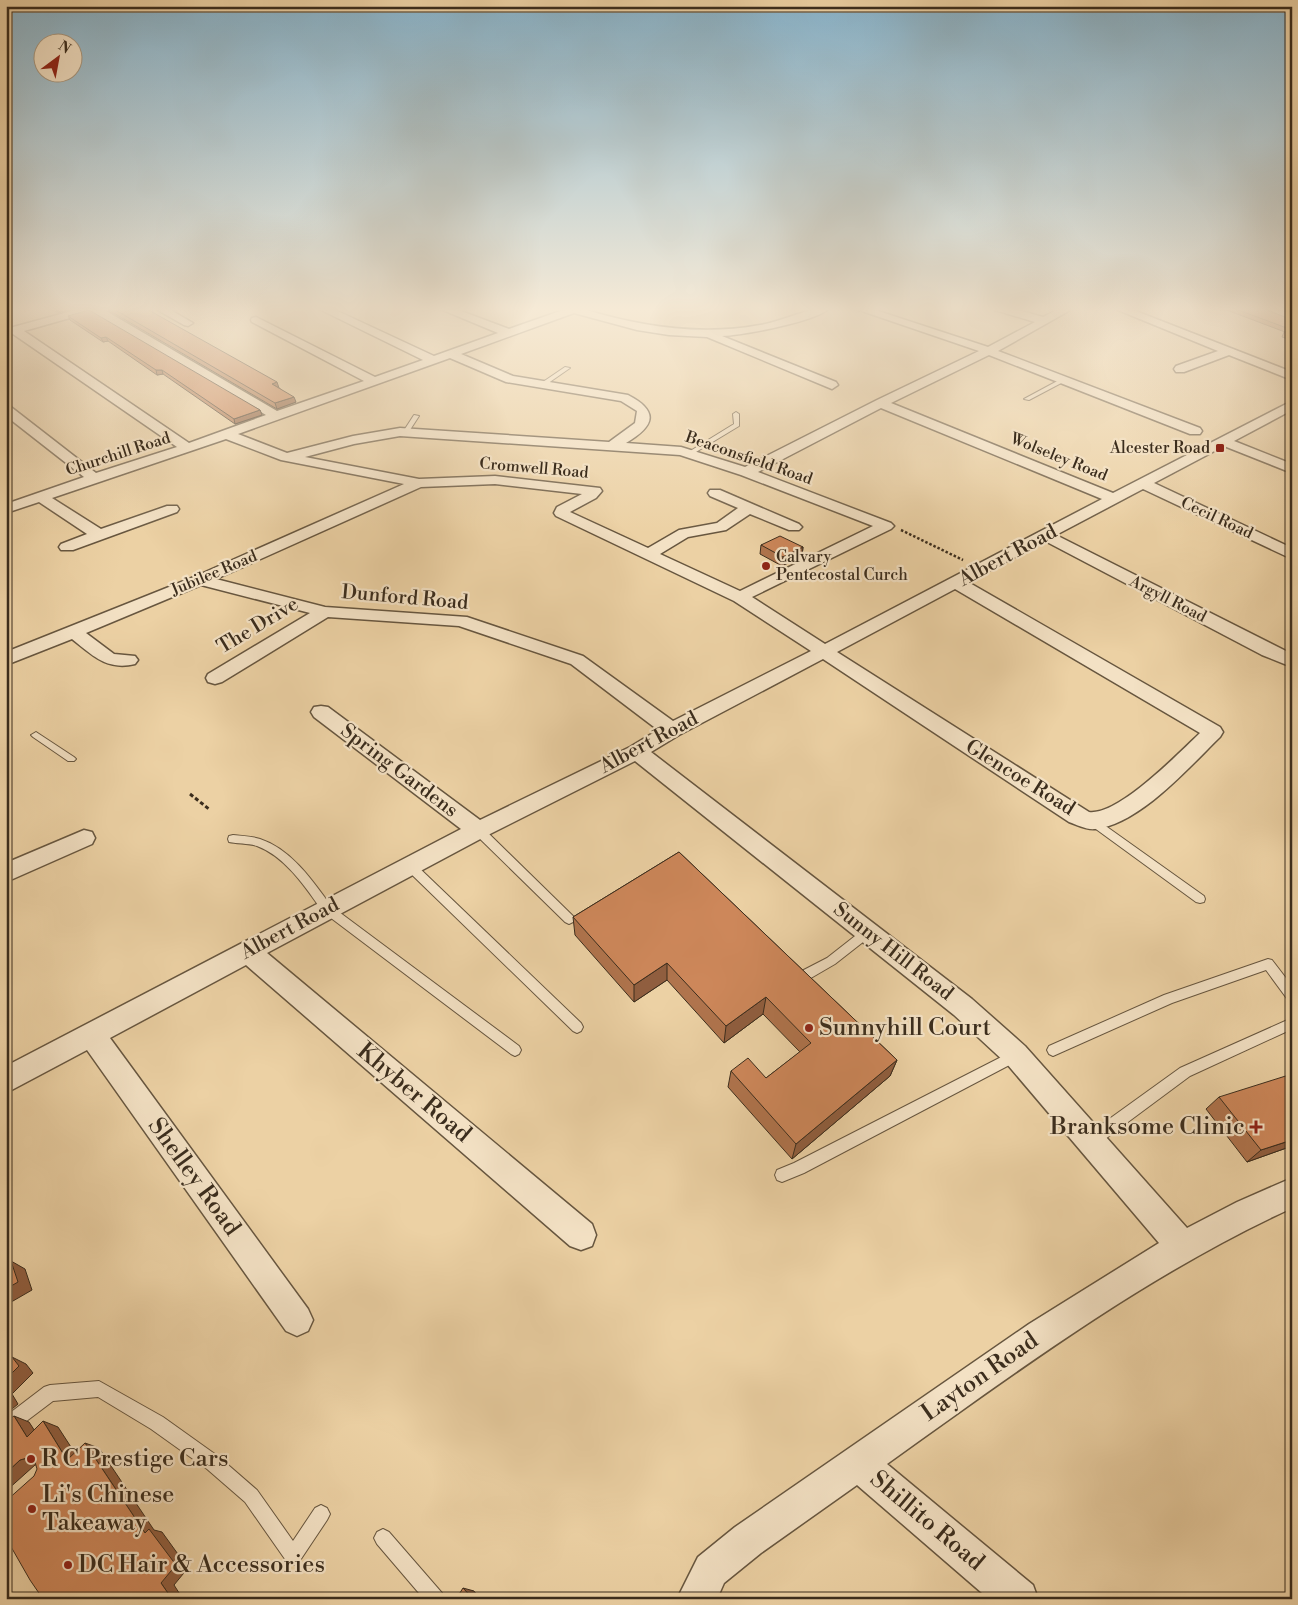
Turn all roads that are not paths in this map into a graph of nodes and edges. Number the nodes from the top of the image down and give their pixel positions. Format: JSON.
{"nodes":[{"id":1,"x":89,"y":383,"type":"edge"},
{"id":2,"x":220,"y":383,"type":"edge"},
{"id":3,"x":369,"y":383,"type":"edge"},
{"id":4,"x":531,"y":383,"type":"edge"},
{"id":5,"x":545,"y":383,"type":"edge"},
{"id":6,"x":605,"y":383,"type":"edge"},
{"id":7,"x":827,"y":383,"type":"edge"},
{"id":8,"x":922,"y":383,"type":"edge"},
{"id":9,"x":1058,"y":383,"type":"edge"},
{"id":10,"x":1071,"y":383,"type":"edge"},
{"id":11,"x":542,"y":385,"type":"junction"},
{"id":12,"x":832,"y":385,"type":"dead end"},
{"id":13,"x":590,"y":392,"type":"junction"},
{"id":14,"x":1027,"y":399,"type":"dead end"},
{"id":15,"x":880,"y":403,"type":"junction"},
{"id":16,"x":1292,"y":405,"type":"edge"},
{"id":17,"x":6,"y":410,"type":"edge"},
{"id":18,"x":736,"y":414,"type":"dead end"},
{"id":19,"x":276,"y":416,"type":"junction"},
{"id":20,"x":416,"y":416,"type":"dead end"},
{"id":21,"x":1195,"y":430,"type":"dead end"},
{"id":22,"x":406,"y":432,"type":"junction"},
{"id":23,"x":226,"y":434,"type":"junction"},
{"id":24,"x":1223,"y":441,"type":"junction"},
{"id":25,"x":612,"y":446,"type":"junction"},
{"id":26,"x":187,"y":448,"type":"junction"},
{"id":27,"x":690,"y":454,"type":"junction"},
{"id":28,"x":286,"y":457,"type":"junction"},
{"id":29,"x":1292,"y":469,"type":"edge"},
{"id":30,"x":746,"y":472,"type":"junction"},
{"id":31,"x":94,"y":478,"type":"junction"},
{"id":32,"x":419,"y":483,"type":"junction"},
{"id":33,"x":1142,"y":483,"type":"junction"},
{"id":34,"x":715,"y":493,"type":"dead end"},
{"id":35,"x":41,"y":497,"type":"junction"},
{"id":36,"x":1114,"y":498,"type":"junction"},
{"id":37,"x":750,"y":507,"type":"junction"},
{"id":38,"x":172,"y":509,"type":"dead end"},
{"id":39,"x":6,"y":510,"type":"edge"},
{"id":40,"x":794,"y":527,"type":"dead end"},
{"id":41,"x":98,"y":535,"type":"junction"},
{"id":42,"x":1046,"y":536,"type":"junction"},
{"id":43,"x":67,"y":547,"type":"dead end"},
{"id":44,"x":650,"y":553,"type":"junction"},
{"id":45,"x":1292,"y":554,"type":"edge"},
{"id":46,"x":200,"y":580,"type":"junction"},
{"id":47,"x":957,"y":583,"type":"junction"},
{"id":48,"x":740,"y":597,"type":"junction"},
{"id":49,"x":325,"y":612,"type":"junction"},
{"id":50,"x":74,"y":632,"type":"junction"},
{"id":51,"x":825,"y":652,"type":"junction"},
{"id":52,"x":7,"y":657,"type":"edge"},
{"id":53,"x":129,"y":660,"type":"dead end"},
{"id":54,"x":1292,"y":662,"type":"edge"},
{"id":55,"x":215,"y":678,"type":"dead end"},
{"id":56,"x":321,"y":712,"type":"dead end"},
{"id":57,"x":672,"y":730,"type":"junction"},
{"id":58,"x":36,"y":735,"type":"dead end"},
{"id":59,"x":637,"y":752,"type":"junction"},
{"id":60,"x":72,"y":759,"type":"dead end"},
{"id":61,"x":1093,"y":821,"type":"junction"},
{"id":62,"x":478,"y":830,"type":"junction"},
{"id":63,"x":84,"y":838,"type":"dead end"},
{"id":64,"x":233,"y":839,"type":"dead end"},
{"id":65,"x":410,"y":866,"type":"junction"},
{"id":66,"x":6,"y":873,"type":"edge"},
{"id":67,"x":1200,"y":899,"type":"dead end"},
{"id":68,"x":328,"y":910,"type":"junction"},
{"id":69,"x":569,"y":919,"type":"dead end"},
{"id":70,"x":868,"y":932,"type":"junction"},
{"id":71,"x":247,"y":951,"type":"junction"},
{"id":72,"x":800,"y":978,"type":"edge"},
{"id":73,"x":1292,"y":996,"type":"edge"},
{"id":74,"x":1292,"y":1023,"type":"edge"},
{"id":75,"x":577,"y":1027,"type":"dead end"},
{"id":76,"x":90,"y":1034,"type":"junction"},
{"id":77,"x":515,"y":1050,"type":"dead end"},
{"id":78,"x":1053,"y":1050,"type":"dead end"},
{"id":79,"x":1016,"y":1055,"type":"junction"},
{"id":80,"x":6,"y":1080,"type":"edge"},
{"id":81,"x":1091,"y":1141,"type":"junction"},
{"id":82,"x":782,"y":1175,"type":"dead end"},
{"id":83,"x":1292,"y":1193,"type":"edge"},
{"id":84,"x":581,"y":1235,"type":"dead end"},
{"id":85,"x":1183,"y":1247,"type":"junction"},
{"id":86,"x":297,"y":1320,"type":"dead end"},
{"id":87,"x":6,"y":1426,"type":"edge"},
{"id":88,"x":858,"y":1463,"type":"junction"},
{"id":89,"x":321,"y":1514,"type":"dead end"},
{"id":90,"x":383,"y":1538,"type":"dead end"},
{"id":91,"x":436,"y":1599,"type":"edge"},
{"id":92,"x":696,"y":1599,"type":"edge"},
{"id":93,"x":1019,"y":1599,"type":"edge"}],
"edges":[{"from":1,"to":26,"type":"street"},
{"from":2,"to":19,"type":"street"},
{"from":3,"to":19,"type":"street","name":"Churchill Road"},
{"from":4,"to":11,"type":"street"},
{"from":5,"to":11,"type":"lane"},
{"from":6,"to":13,"type":"street"},
{"from":7,"to":12,"type":"street"},
{"from":8,"to":15,"type":"street"},
{"from":9,"to":14,"type":"lane"},
{"from":10,"to":21,"type":"street"},
{"from":11,"to":13,"type":"street"},
{"from":13,"to":25,"type":"street"},
{"from":15,"to":30,"type":"street"},
{"from":15,"to":36,"type":"street","name":"Wolseley Road"},
{"from":16,"to":24,"type":"street","name":"Albert Road"},
{"from":17,"to":31,"type":"street"},
{"from":18,"to":27,"type":"lane"},
{"from":19,"to":23,"type":"street","name":"Churchill Road"},
{"from":20,"to":22,"type":"lane"},
{"from":22,"to":25,"type":"street","name":"Beaconsfield Road"},
{"from":22,"to":28,"type":"street","name":"Beaconsfield Road"},
{"from":23,"to":26,"type":"street","name":"Churchill Road"},
{"from":23,"to":28,"type":"street","name":"Cromwell Road"},
{"from":24,"to":29,"type":"street"},
{"from":24,"to":33,"type":"street","name":"Albert Road"},
{"from":25,"to":27,"type":"street","name":"Beaconsfield Road"},
{"from":26,"to":31,"type":"street","name":"Churchill Road"},
{"from":27,"to":30,"type":"street","name":"Beaconsfield Road"},
{"from":28,"to":32,"type":"street","name":"Cromwell Road"},
{"from":30,"to":48,"type":"street","name":"Beaconsfield Road"},
{"from":31,"to":35,"type":"street","name":"Churchill Road"},
{"from":32,"to":44,"type":"street","name":"Cromwell Road"},
{"from":32,"to":46,"type":"street","name":"Jubilee Road"},
{"from":33,"to":36,"type":"street","name":"Albert Road"},
{"from":33,"to":45,"type":"street","name":"Cecil Road"},
{"from":34,"to":37,"type":"street"},
{"from":35,"to":39,"type":"street","name":"Churchill Road"},
{"from":35,"to":41,"type":"street"},
{"from":36,"to":42,"type":"street","name":"Albert Road"},
{"from":37,"to":40,"type":"street"},
{"from":37,"to":44,"type":"street"},
{"from":38,"to":41,"type":"street"},
{"from":41,"to":43,"type":"street"},
{"from":42,"to":47,"type":"street","name":"Albert Road"},
{"from":42,"to":54,"type":"street","name":"Argyll Road"},
{"from":44,"to":48,"type":"street","name":"Cromwell Road"},
{"from":46,"to":49,"type":"street","name":"Dunford Road"},
{"from":46,"to":50,"type":"street","name":"Jubilee Road"},
{"from":47,"to":51,"type":"street","name":"Albert Road"},
{"from":47,"to":61,"type":"street","name":"Glencoe Road"},
{"from":48,"to":51,"type":"street","name":"Cromwell Road"},
{"from":49,"to":55,"type":"street","name":"The Drive"},
{"from":49,"to":57,"type":"street","name":"Dunford Road"},
{"from":50,"to":52,"type":"street","name":"Jubilee Road"},
{"from":50,"to":53,"type":"street"},
{"from":51,"to":57,"type":"street","name":"Albert Road"},
{"from":51,"to":61,"type":"street","name":"Glencoe Road"},
{"from":56,"to":62,"type":"street","name":"Spring Gardens"},
{"from":57,"to":59,"type":"street","name":"Albert Road"},
{"from":58,"to":60,"type":"lane"},
{"from":59,"to":62,"type":"street","name":"Albert Road"},
{"from":59,"to":70,"type":"street","name":"Sunny Hill Road"},
{"from":61,"to":67,"type":"lane"},
{"from":62,"to":65,"type":"street","name":"Albert Road"},
{"from":62,"to":69,"type":"lane"},
{"from":63,"to":66,"type":"street"},
{"from":64,"to":68,"type":"lane"},
{"from":65,"to":68,"type":"street","name":"Albert Road"},
{"from":65,"to":75,"type":"lane"},
{"from":68,"to":71,"type":"street","name":"Albert Road"},
{"from":68,"to":77,"type":"lane"},
{"from":70,"to":72,"type":"lane"},
{"from":70,"to":79,"type":"street","name":"Sunny Hill Road"},
{"from":71,"to":76,"type":"street","name":"Albert Road"},
{"from":71,"to":84,"type":"street","name":"Khyber Road"},
{"from":73,"to":78,"type":"lane"},
{"from":74,"to":81,"type":"lane"},
{"from":76,"to":80,"type":"street","name":"Albert Road"},
{"from":76,"to":86,"type":"street","name":"Shelley Road"},
{"from":79,"to":81,"type":"street","name":"Sunny Hill Road"},
{"from":79,"to":82,"type":"lane"},
{"from":81,"to":85,"type":"street","name":"Sunny Hill Road"},
{"from":83,"to":85,"type":"street","name":"Layton Road"},
{"from":85,"to":88,"type":"street","name":"Layton Road"},
{"from":87,"to":89,"type":"lane"},
{"from":88,"to":92,"type":"street","name":"Layton Road"},
{"from":88,"to":93,"type":"street","name":"Shillito Road"},
{"from":90,"to":91,"type":"lane"}]}
